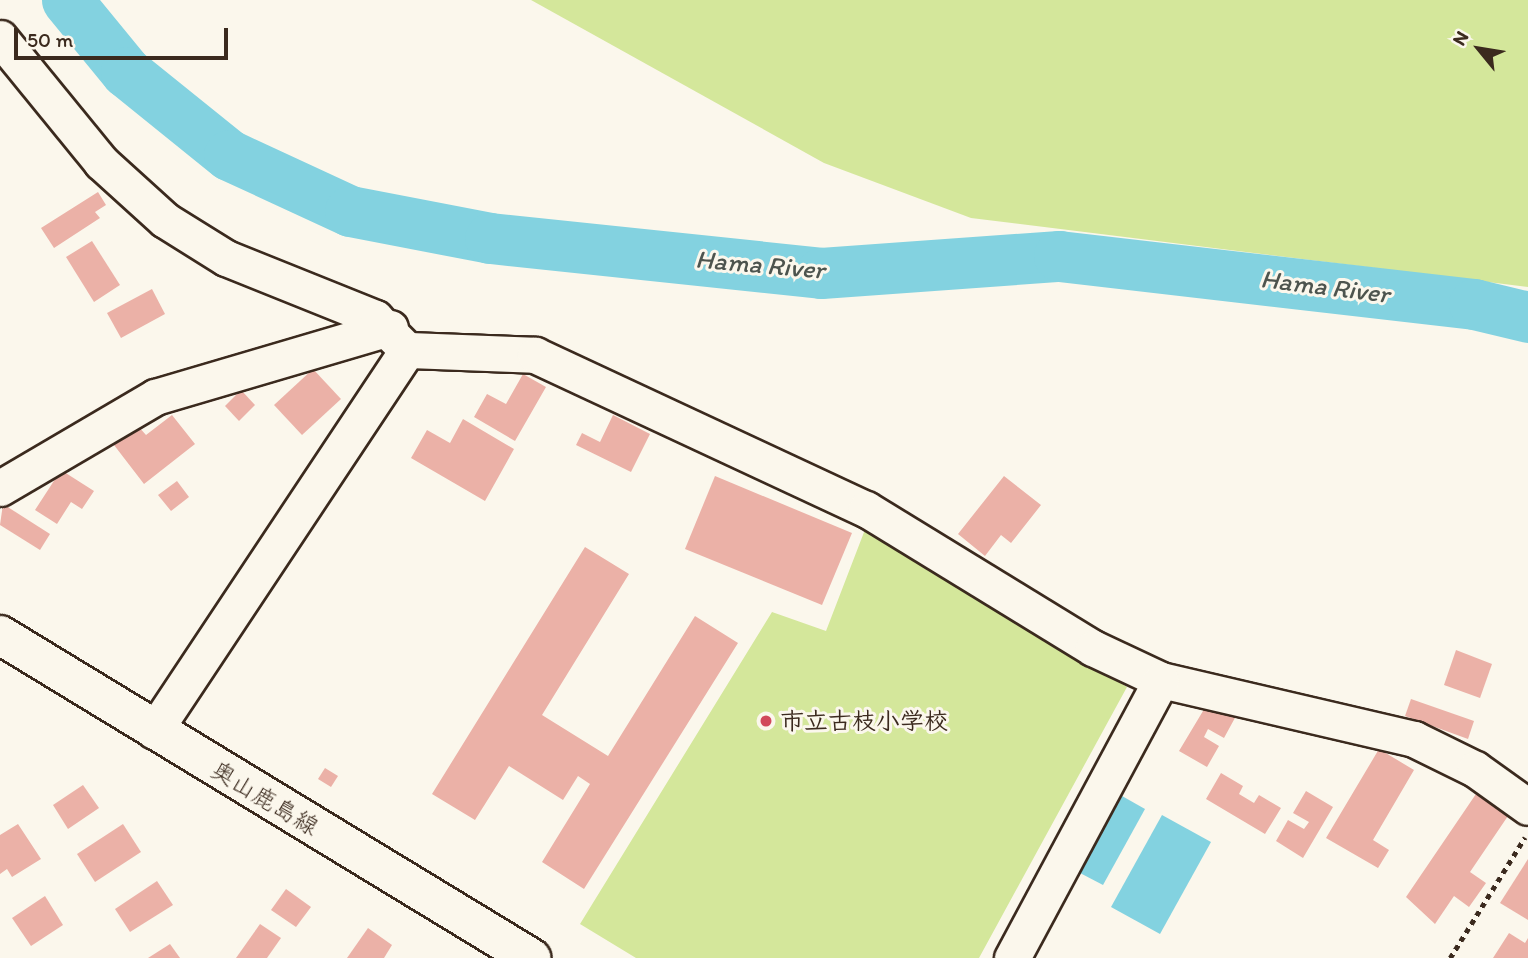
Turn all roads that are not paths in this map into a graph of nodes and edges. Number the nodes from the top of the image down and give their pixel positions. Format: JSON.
{"nodes":[{"id":1,"x":0,"y":38,"type":"edge"},
{"id":2,"x":398,"y":339,"type":"junction"},
{"id":3,"x":0,"y":488,"type":"edge"},
{"id":4,"x":0,"y":635,"type":"edge"},
{"id":5,"x":1161,"y":680,"type":"junction"},
{"id":6,"x":155,"y":731,"type":"junction"},
{"id":7,"x":1528,"y":807,"type":"edge"},
{"id":8,"x":531,"y":958,"type":"edge"},
{"id":9,"x":1012,"y":958,"type":"edge"}],
"edges":[{"from":1,"to":2,"type":"street"},
{"from":2,"to":3,"type":"street"},
{"from":2,"to":5,"type":"street"},
{"from":2,"to":6,"type":"street"},
{"from":4,"to":6,"type":"main road","name":"奥山鹿島線"},
{"from":5,"to":7,"type":"street"},
{"from":5,"to":9,"type":"street"},
{"from":6,"to":8,"type":"main road","name":"奥山鹿島線"}]}
